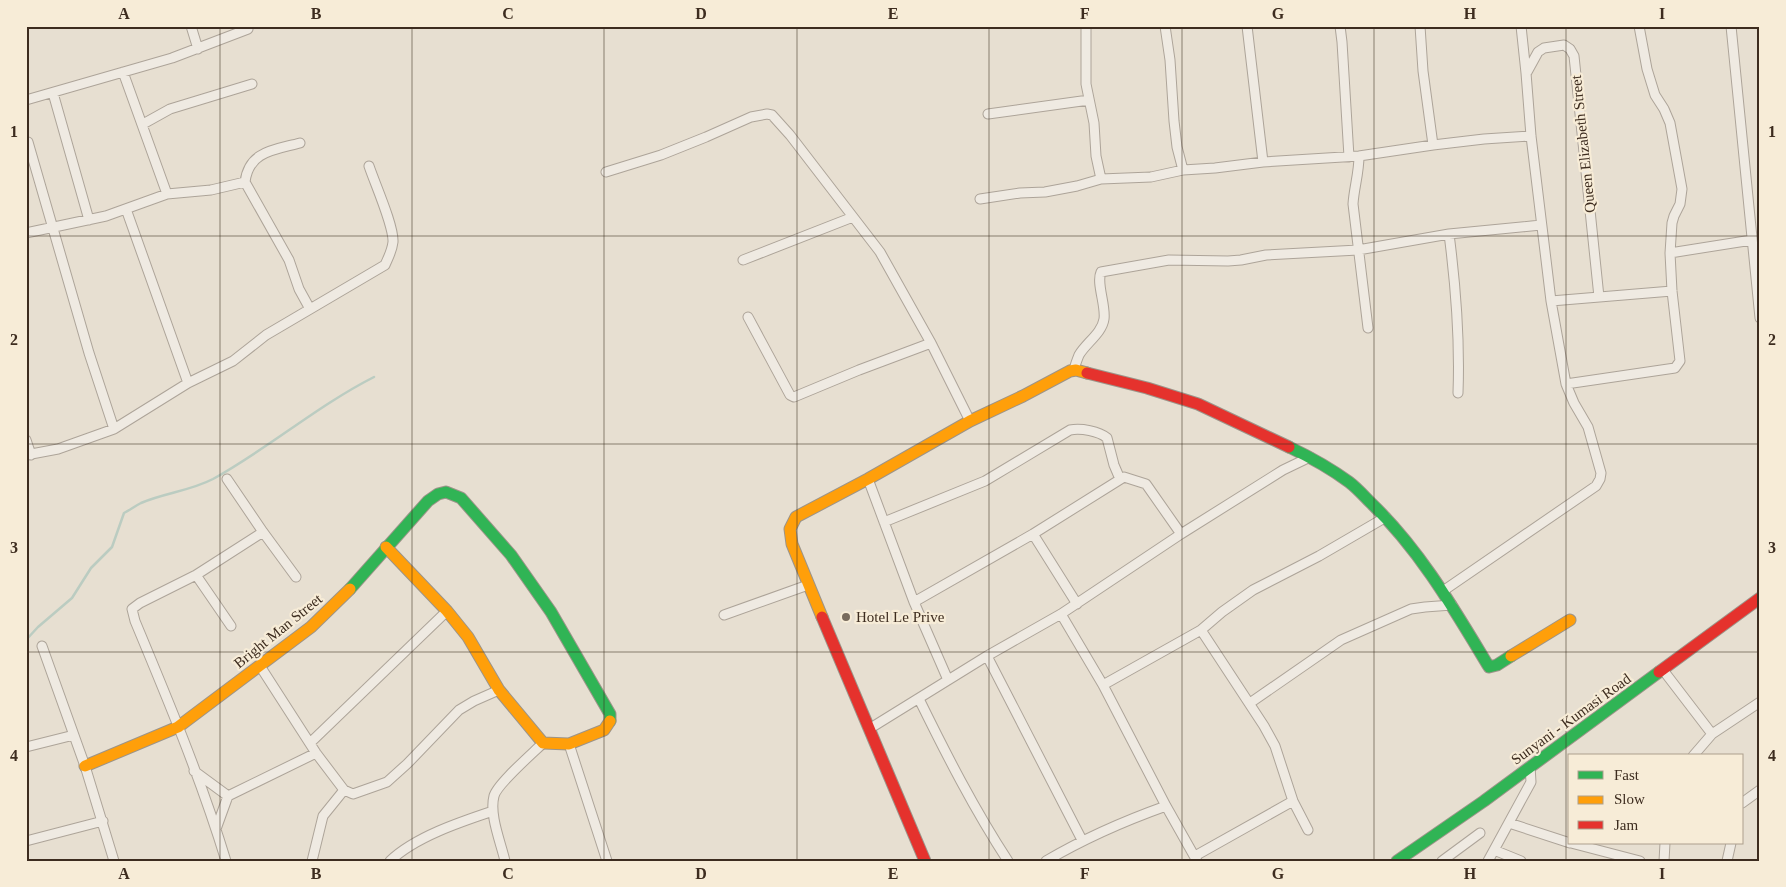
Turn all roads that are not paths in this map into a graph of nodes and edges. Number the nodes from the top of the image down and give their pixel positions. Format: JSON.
{"nodes":[{"id":1,"x":191,"y":26,"type":"edge"},
{"id":2,"x":1086,"y":26,"type":"edge"},
{"id":3,"x":1165,"y":26,"type":"edge"},
{"id":4,"x":1247,"y":26,"type":"edge"},
{"id":5,"x":1340,"y":26,"type":"edge"},
{"id":6,"x":1420,"y":26,"type":"edge"},
{"id":7,"x":1521,"y":26,"type":"edge"},
{"id":8,"x":1639,"y":26,"type":"edge"},
{"id":9,"x":1731,"y":26,"type":"edge"},
{"id":10,"x":248,"y":29,"type":"dead end"},
{"id":11,"x":198,"y":49,"type":"junction"},
{"id":12,"x":123,"y":72,"type":"junction"},
{"id":13,"x":1526,"y":72,"type":"junction"},
{"id":14,"x":252,"y":84,"type":"dead end"},
{"id":15,"x":53,"y":93,"type":"junction"},
{"id":16,"x":26,"y":100,"type":"edge"},
{"id":17,"x":1089,"y":100,"type":"junction"},
{"id":18,"x":988,"y":114,"type":"dead end"},
{"id":19,"x":143,"y":124,"type":"junction"},
{"id":20,"x":1531,"y":136,"type":"junction"},
{"id":21,"x":28,"y":142,"type":"dead end"},
{"id":22,"x":300,"y":143,"type":"dead end"},
{"id":23,"x":1433,"y":145,"type":"junction"},
{"id":24,"x":1358,"y":156,"type":"junction"},
{"id":25,"x":1349,"y":157,"type":"junction"},
{"id":26,"x":1263,"y":162,"type":"junction"},
{"id":27,"x":369,"y":166,"type":"dead end"},
{"id":28,"x":1183,"y":170,"type":"junction"},
{"id":29,"x":606,"y":172,"type":"dead end"},
{"id":30,"x":1101,"y":179,"type":"junction"},
{"id":31,"x":245,"y":182,"type":"junction"},
{"id":32,"x":167,"y":194,"type":"junction"},
{"id":33,"x":980,"y":199,"type":"dead end"},
{"id":34,"x":126,"y":209,"type":"junction"},
{"id":35,"x":853,"y":217,"type":"junction"},
{"id":36,"x":89,"y":220,"type":"junction"},
{"id":37,"x":1541,"y":225,"type":"junction"},
{"id":38,"x":52,"y":227,"type":"junction"},
{"id":39,"x":26,"y":233,"type":"edge"},
{"id":40,"x":1449,"y":234,"type":"junction"},
{"id":41,"x":1752,"y":240,"type":"junction"},
{"id":42,"x":1358,"y":250,"type":"junction"},
{"id":43,"x":1670,"y":253,"type":"junction"},
{"id":44,"x":743,"y":260,"type":"dead end"},
{"id":45,"x":1672,"y":292,"type":"junction"},
{"id":46,"x":1599,"y":297,"type":"junction"},
{"id":47,"x":1551,"y":301,"type":"junction"},
{"id":48,"x":310,"y":309,"type":"junction"},
{"id":49,"x":748,"y":317,"type":"dead end"},
{"id":50,"x":1760,"y":318,"type":"edge"},
{"id":51,"x":1368,"y":328,"type":"dead end"},
{"id":52,"x":931,"y":343,"type":"junction"},
{"id":53,"x":1074,"y":370,"type":"junction"},
{"id":54,"x":188,"y":383,"type":"junction"},
{"id":55,"x":1566,"y":384,"type":"junction"},
{"id":56,"x":1458,"y":393,"type":"dead end"},
{"id":57,"x":970,"y":421,"type":"junction"},
{"id":58,"x":114,"y":429,"type":"junction"},
{"id":59,"x":26,"y":440,"type":"edge"},
{"id":60,"x":28,"y":455,"type":"edge"},
{"id":61,"x":1310,"y":457,"type":"junction"},
{"id":62,"x":228,"y":479,"type":"dead end"},
{"id":63,"x":868,"y":479,"type":"junction"},
{"id":64,"x":1120,"y":479,"type":"junction"},
{"id":65,"x":1386,"y":517,"type":"junction"},
{"id":66,"x":884,"y":522,"type":"junction"},
{"id":67,"x":263,"y":532,"type":"junction"},
{"id":68,"x":1033,"y":534,"type":"junction"},
{"id":69,"x":1181,"y":534,"type":"junction"},
{"id":70,"x":386,"y":546,"type":"junction"},
{"id":71,"x":196,"y":574,"type":"junction"},
{"id":72,"x":296,"y":576,"type":"dead end"},
{"id":73,"x":808,"y":585,"type":"junction"},
{"id":74,"x":1443,"y":591,"type":"junction"},
{"id":75,"x":1760,"y":598,"type":"edge"},
{"id":76,"x":914,"y":602,"type":"junction"},
{"id":77,"x":1077,"y":604,"type":"junction"},
{"id":78,"x":1452,"y":605,"type":"junction"},
{"id":79,"x":447,"y":611,"type":"junction"},
{"id":80,"x":1061,"y":614,"type":"junction"},
{"id":81,"x":724,"y":615,"type":"dead end"},
{"id":82,"x":1570,"y":620,"type":"dead end"},
{"id":83,"x":230,"y":626,"type":"dead end"},
{"id":84,"x":1201,"y":630,"type":"junction"},
{"id":85,"x":42,"y":646,"type":"dead end"},
{"id":86,"x":987,"y":656,"type":"junction"},
{"id":87,"x":260,"y":666,"type":"junction"},
{"id":88,"x":1663,"y":670,"type":"junction"},
{"id":89,"x":948,"y":680,"type":"junction"},
{"id":90,"x":1103,"y":686,"type":"junction"},
{"id":91,"x":499,"y":690,"type":"junction"},
{"id":92,"x":919,"y":699,"type":"junction"},
{"id":93,"x":1760,"y":702,"type":"edge"},
{"id":94,"x":1250,"y":703,"type":"junction"},
{"id":95,"x":178,"y":727,"type":"junction"},
{"id":96,"x":869,"y":729,"type":"junction"},
{"id":97,"x":1712,"y":734,"type":"junction"},
{"id":98,"x":74,"y":735,"type":"junction"},
{"id":99,"x":310,"y":743,"type":"junction"},
{"id":100,"x":543,"y":743,"type":"junction"},
{"id":101,"x":569,"y":744,"type":"junction"},
{"id":102,"x":26,"y":747,"type":"edge"},
{"id":103,"x":316,"y":753,"type":"junction"},
{"id":104,"x":1695,"y":754,"type":"edge"},
{"id":105,"x":85,"y":766,"type":"junction"},
{"id":106,"x":1530,"y":766,"type":"junction"},
{"id":107,"x":194,"y":771,"type":"junction"},
{"id":108,"x":344,"y":790,"type":"junction"},
{"id":109,"x":1760,"y":790,"type":"edge"},
{"id":110,"x":228,"y":796,"type":"junction"},
{"id":111,"x":1293,"y":801,"type":"junction"},
{"id":112,"x":1744,"y":802,"type":"edge"},
{"id":113,"x":1166,"y":806,"type":"junction"},
{"id":114,"x":492,"y":811,"type":"junction"},
{"id":115,"x":103,"y":821,"type":"junction"},
{"id":116,"x":1509,"y":823,"type":"junction"},
{"id":117,"x":216,"y":829,"type":"junction"},
{"id":118,"x":1308,"y":830,"type":"dead end"},
{"id":119,"x":1480,"y":833,"type":"dead end"},
{"id":120,"x":26,"y":840,"type":"edge"},
{"id":121,"x":1082,"y":840,"type":"junction"},
{"id":122,"x":1568,"y":842,"type":"edge"},
{"id":123,"x":1574,"y":844,"type":"edge"},
{"id":124,"x":1665,"y":844,"type":"edge"},
{"id":125,"x":1731,"y":844,"type":"edge"},
{"id":126,"x":1494,"y":850,"type":"junction"},
{"id":127,"x":1196,"y":858,"type":"edge"},
{"id":128,"x":114,"y":861,"type":"edge"},
{"id":129,"x":226,"y":861,"type":"edge"},
{"id":130,"x":312,"y":861,"type":"edge"},
{"id":131,"x":390,"y":861,"type":"edge"},
{"id":132,"x":505,"y":861,"type":"edge"},
{"id":133,"x":607,"y":861,"type":"edge"},
{"id":134,"x":925,"y":861,"type":"edge"},
{"id":135,"x":1008,"y":861,"type":"edge"},
{"id":136,"x":1046,"y":861,"type":"edge"},
{"id":137,"x":1397,"y":861,"type":"edge"},
{"id":138,"x":1442,"y":861,"type":"edge"},
{"id":139,"x":1488,"y":861,"type":"edge"},
{"id":140,"x":1521,"y":861,"type":"edge"},
{"id":141,"x":1640,"y":861,"type":"edge"},
{"id":142,"x":1664,"y":861,"type":"edge"},
{"id":143,"x":1728,"y":861,"type":"edge"}],
"edges":[{"from":1,"to":11,"type":"street"},
{"from":2,"to":17,"type":"street"},
{"from":3,"to":28,"type":"street"},
{"from":4,"to":26,"type":"street"},
{"from":5,"to":25,"type":"street"},
{"from":6,"to":23,"type":"street"},
{"from":7,"to":13,"type":"street"},
{"from":8,"to":43,"type":"street"},
{"from":9,"to":41,"type":"street"},
{"from":10,"to":11,"type":"street"},
{"from":11,"to":12,"type":"street"},
{"from":12,"to":15,"type":"street"},
{"from":12,"to":19,"type":"street"},
{"from":13,"to":20,"type":"street"},
{"from":13,"to":46,"type":"street","name":"Queen Elizabeth Street"},
{"from":14,"to":19,"type":"street"},
{"from":15,"to":16,"type":"street"},
{"from":15,"to":36,"type":"street"},
{"from":17,"to":18,"type":"street"},
{"from":17,"to":30,"type":"street"},
{"from":19,"to":32,"type":"street"},
{"from":20,"to":23,"type":"street"},
{"from":20,"to":37,"type":"street"},
{"from":21,"to":38,"type":"street"},
{"from":22,"to":31,"type":"street"},
{"from":23,"to":24,"type":"street"},
{"from":24,"to":25,"type":"street"},
{"from":24,"to":42,"type":"street"},
{"from":25,"to":26,"type":"street"},
{"from":26,"to":28,"type":"street"},
{"from":27,"to":48,"type":"street"},
{"from":28,"to":30,"type":"street"},
{"from":29,"to":35,"type":"street"},
{"from":30,"to":33,"type":"street"},
{"from":31,"to":32,"type":"street"},
{"from":31,"to":48,"type":"street"},
{"from":32,"to":34,"type":"street"},
{"from":34,"to":36,"type":"street"},
{"from":34,"to":54,"type":"street"},
{"from":35,"to":44,"type":"street"},
{"from":35,"to":52,"type":"street"},
{"from":36,"to":38,"type":"street"},
{"from":37,"to":40,"type":"street"},
{"from":37,"to":47,"type":"street"},
{"from":38,"to":39,"type":"street"},
{"from":38,"to":58,"type":"street"},
{"from":40,"to":42,"type":"street"},
{"from":40,"to":56,"type":"street"},
{"from":41,"to":43,"type":"street"},
{"from":41,"to":50,"type":"street"},
{"from":42,"to":51,"type":"street"},
{"from":42,"to":53,"type":"street"},
{"from":43,"to":45,"type":"street"},
{"from":45,"to":46,"type":"street"},
{"from":45,"to":55,"type":"street"},
{"from":46,"to":47,"type":"street"},
{"from":47,"to":55,"type":"street"},
{"from":48,"to":54,"type":"street"},
{"from":49,"to":52,"type":"street"},
{"from":52,"to":57,"type":"street"},
{"from":53,"to":57,"type":"street"},
{"from":53,"to":61,"type":"street"},
{"from":54,"to":58,"type":"street"},
{"from":55,"to":74,"type":"street"},
{"from":57,"to":63,"type":"street"},
{"from":58,"to":60,"type":"street"},
{"from":59,"to":60,"type":"street"},
{"from":61,"to":65,"type":"street"},
{"from":61,"to":69,"type":"street"},
{"from":62,"to":67,"type":"street"},
{"from":63,"to":66,"type":"street"},
{"from":63,"to":73,"type":"street"},
{"from":64,"to":66,"type":"street"},
{"from":64,"to":68,"type":"street"},
{"from":64,"to":69,"type":"street"},
{"from":65,"to":74,"type":"street"},
{"from":65,"to":84,"type":"street"},
{"from":66,"to":76,"type":"street"},
{"from":67,"to":71,"type":"street"},
{"from":67,"to":72,"type":"street"},
{"from":68,"to":76,"type":"street"},
{"from":68,"to":77,"type":"street"},
{"from":69,"to":77,"type":"street"},
{"from":70,"to":79,"type":"street"},
{"from":70,"to":87,"type":"street","name":"Bright Man Street"},
{"from":70,"to":101,"type":"street","name":"Bright Man Street"},
{"from":71,"to":83,"type":"street"},
{"from":71,"to":95,"type":"street"},
{"from":73,"to":81,"type":"street"},
{"from":73,"to":96,"type":"street"},
{"from":74,"to":78,"type":"street"},
{"from":75,"to":88,"type":"street","name":"Sunyani - Kumasi Road"},
{"from":76,"to":89,"type":"street"},
{"from":77,"to":80,"type":"street"},
{"from":78,"to":82,"type":"street"},
{"from":78,"to":94,"type":"street"},
{"from":79,"to":91,"type":"street"},
{"from":79,"to":99,"type":"street"},
{"from":80,"to":86,"type":"street"},
{"from":80,"to":90,"type":"street"},
{"from":84,"to":90,"type":"street"},
{"from":84,"to":94,"type":"street"},
{"from":85,"to":98,"type":"street"},
{"from":86,"to":89,"type":"street"},
{"from":86,"to":121,"type":"street"},
{"from":87,"to":95,"type":"street","name":"Bright Man Street"},
{"from":87,"to":99,"type":"street"},
{"from":88,"to":97,"type":"street"},
{"from":88,"to":106,"type":"street","name":"Sunyani - Kumasi Road"},
{"from":89,"to":92,"type":"street"},
{"from":90,"to":113,"type":"street"},
{"from":91,"to":100,"type":"street"},
{"from":91,"to":108,"type":"street"},
{"from":92,"to":96,"type":"street"},
{"from":92,"to":135,"type":"street"},
{"from":93,"to":97,"type":"street"},
{"from":94,"to":111,"type":"street"},
{"from":95,"to":105,"type":"street","name":"Bright Man Street"},
{"from":95,"to":107,"type":"street"},
{"from":96,"to":134,"type":"street"},
{"from":97,"to":104,"type":"street"},
{"from":98,"to":102,"type":"street"},
{"from":98,"to":105,"type":"street"},
{"from":99,"to":103,"type":"street"},
{"from":100,"to":101,"type":"street"},
{"from":100,"to":114,"type":"street"},
{"from":101,"to":133,"type":"street"},
{"from":103,"to":108,"type":"street"},
{"from":103,"to":110,"type":"street"},
{"from":105,"to":115,"type":"street"},
{"from":106,"to":116,"type":"street"},
{"from":106,"to":137,"type":"street","name":"Sunyani - Kumasi Road"},
{"from":107,"to":110,"type":"street"},
{"from":107,"to":117,"type":"street"},
{"from":108,"to":130,"type":"street"},
{"from":109,"to":112,"type":"street"},
{"from":110,"to":117,"type":"street"},
{"from":111,"to":118,"type":"street"},
{"from":111,"to":127,"type":"street"},
{"from":113,"to":121,"type":"street"},
{"from":113,"to":127,"type":"street"},
{"from":114,"to":131,"type":"street"},
{"from":114,"to":132,"type":"street"},
{"from":115,"to":120,"type":"street"},
{"from":115,"to":128,"type":"street"},
{"from":116,"to":122,"type":"street"},
{"from":116,"to":126,"type":"street"},
{"from":117,"to":129,"type":"street"},
{"from":119,"to":138,"type":"street"},
{"from":121,"to":136,"type":"street"},
{"from":123,"to":141,"type":"street"},
{"from":124,"to":142,"type":"street"},
{"from":125,"to":143,"type":"street"},
{"from":126,"to":139,"type":"street"},
{"from":126,"to":140,"type":"street"}]}
